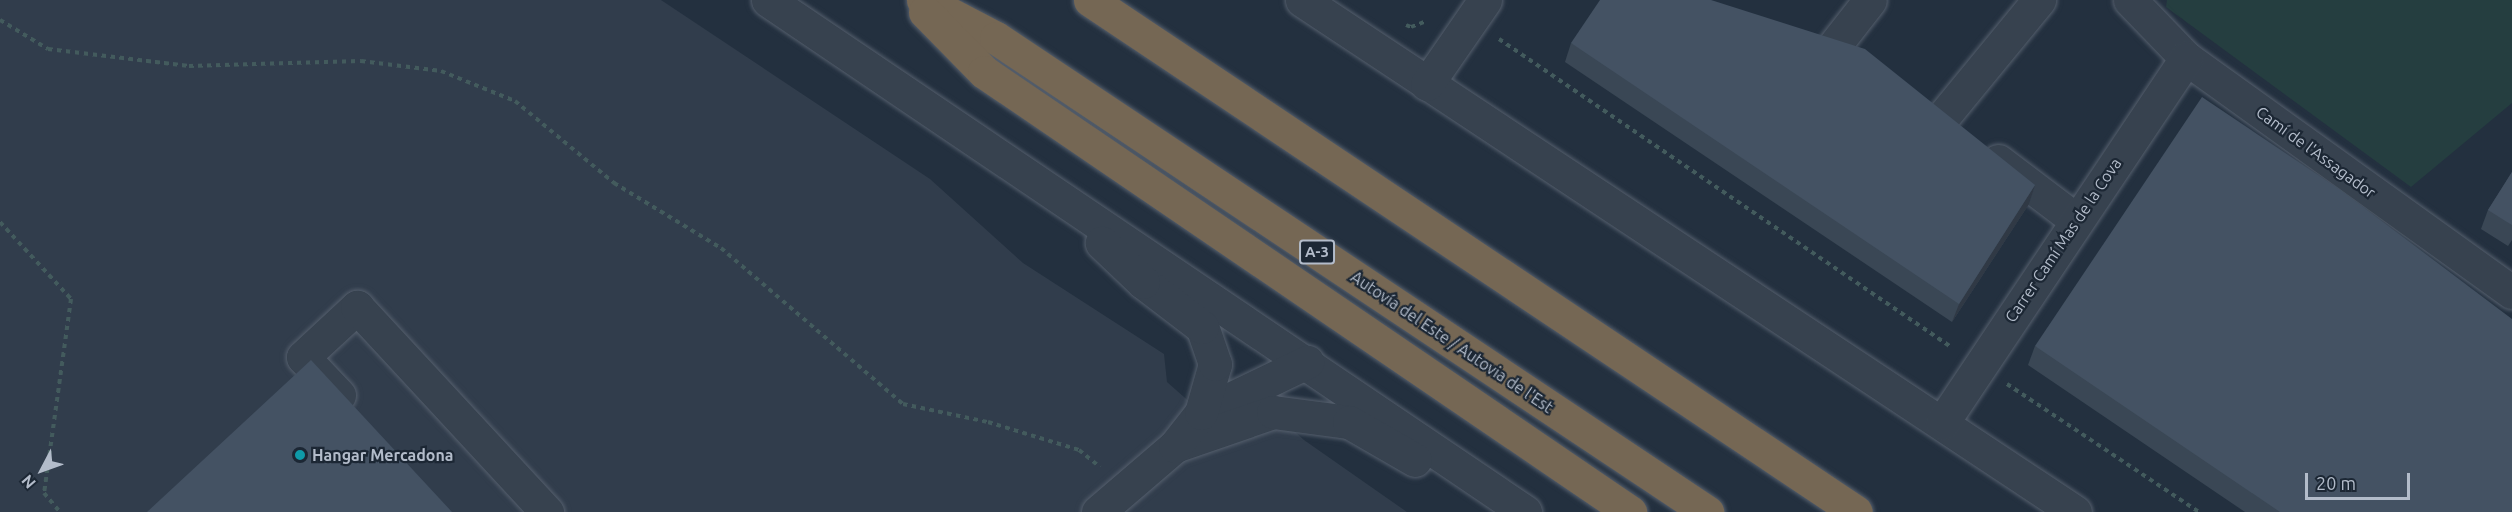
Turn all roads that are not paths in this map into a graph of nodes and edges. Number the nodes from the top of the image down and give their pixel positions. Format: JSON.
{"nodes":[{"id":1,"x":768,"y":0,"type":"edge"},
{"id":2,"x":913,"y":0,"type":"edge"},
{"id":3,"x":922,"y":0,"type":"edge"},
{"id":4,"x":1090,"y":0,"type":"edge"},
{"id":5,"x":1302,"y":0,"type":"edge"},
{"id":6,"x":1870,"y":0,"type":"edge"},
{"id":7,"x":2039,"y":0,"type":"edge"},
{"id":8,"x":2130,"y":0,"type":"edge"},
{"id":9,"x":1477,"y":9,"type":"edge"},
{"id":10,"x":1802,"y":36,"type":"edge"},
{"id":11,"x":2186,"y":58,"type":"junction"},
{"id":12,"x":1427,"y":84,"type":"junction"},
{"id":13,"x":1915,"y":98,"type":"edge"},
{"id":14,"x":1942,"y":118,"type":"junction"},
{"id":15,"x":1033,"y":177,"type":"junction"},
{"id":16,"x":2076,"y":220,"type":"junction"},
{"id":17,"x":2512,"y":292,"type":"edge"},
{"id":18,"x":1307,"y":362,"type":"junction"},
{"id":19,"x":1201,"y":412,"type":"junction"},
{"id":20,"x":360,"y":417,"type":"edge"},
{"id":21,"x":1942,"y":423,"type":"junction"},
{"id":22,"x":1175,"y":446,"type":"junction"},
{"id":23,"x":547,"y":512,"type":"edge"},
{"id":24,"x":1098,"y":512,"type":"edge"},
{"id":25,"x":1509,"y":512,"type":"edge"},
{"id":26,"x":1525,"y":512,"type":"edge"},
{"id":27,"x":1630,"y":512,"type":"edge"},
{"id":28,"x":1707,"y":512,"type":"edge"},
{"id":29,"x":1856,"y":512,"type":"edge"},
{"id":30,"x":2076,"y":512,"type":"edge"}],
"edges":[{"from":1,"to":15,"type":"street"},
{"from":2,"to":27,"type":"highway"},
{"from":3,"to":28,"type":"highway","name":"Autovía del Este / Autovia de l'Est","number":"A-3"},
{"from":4,"to":29,"type":"highway"},
{"from":5,"to":12,"type":"street"},
{"from":6,"to":10,"type":"street"},
{"from":7,"to":14,"type":"street"},
{"from":8,"to":11,"type":"street","name":"Camí de l'Assagador"},
{"from":9,"to":12,"type":"street"},
{"from":11,"to":16,"type":"street","name":"Carrer Camí Mas de la Cova"},
{"from":11,"to":17,"type":"street","name":"Camí de l'Assagador"},
{"from":12,"to":21,"type":"street"},
{"from":13,"to":14,"type":"street"},
{"from":14,"to":16,"type":"street"},
{"from":15,"to":18,"type":"street"},
{"from":15,"to":19,"type":"street"},
{"from":16,"to":21,"type":"street","name":"Carrer Camí Mas de la Cova"},
{"from":18,"to":19,"type":"street"},
{"from":18,"to":26,"type":"street"},
{"from":19,"to":22,"type":"street"},
{"from":20,"to":23,"type":"street"},
{"from":21,"to":30,"type":"street"},
{"from":22,"to":24,"type":"street"},
{"from":22,"to":25,"type":"street"}]}
